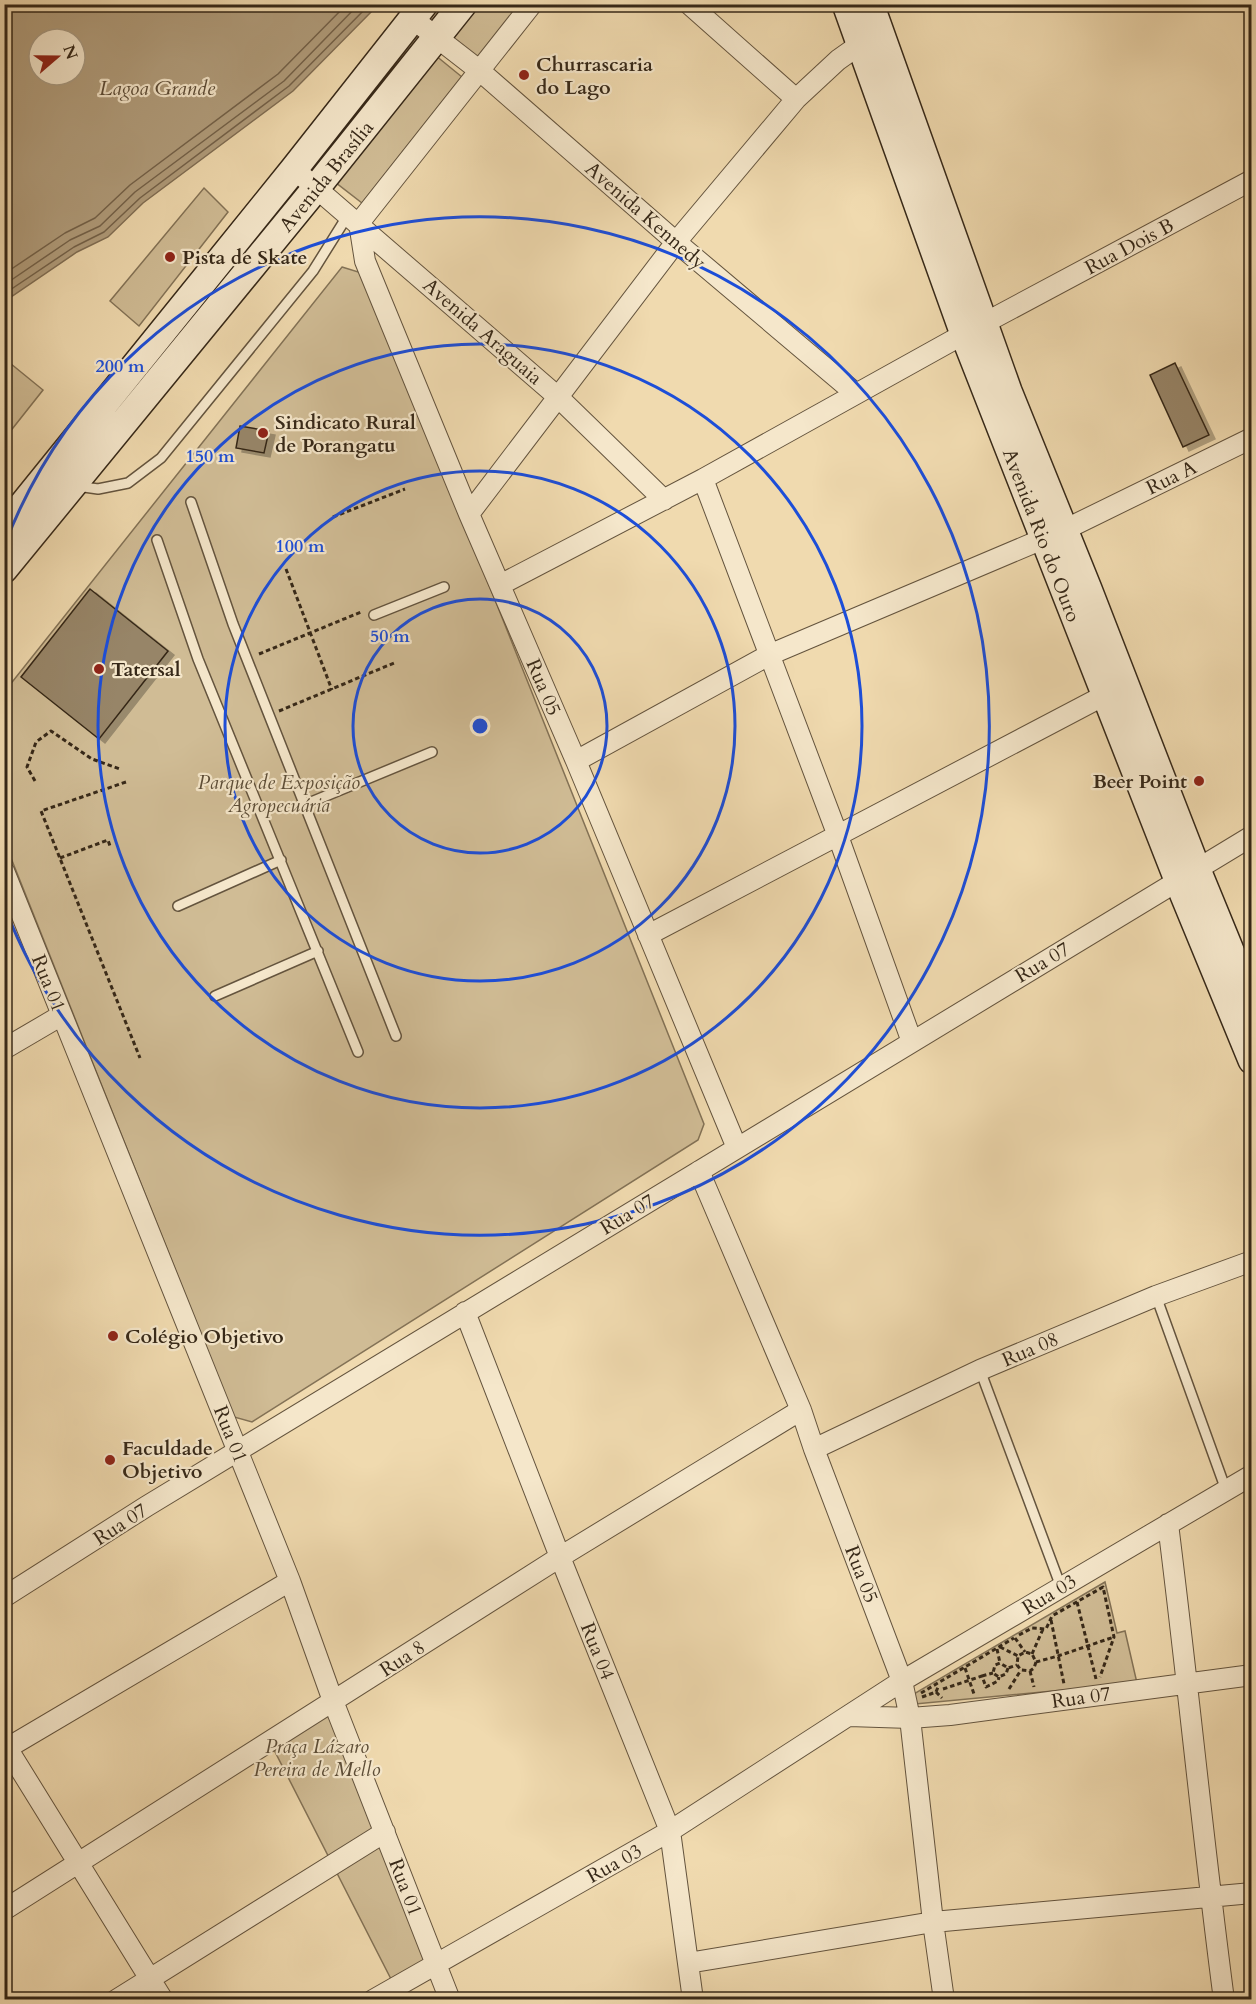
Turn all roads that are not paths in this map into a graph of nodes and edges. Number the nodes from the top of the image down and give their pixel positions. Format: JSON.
{"nodes":[{"id":1,"x":463,"y":4,"type":"edge"},
{"id":2,"x":532,"y":4,"type":"edge"},
{"id":3,"x":689,"y":4,"type":"edge"},
{"id":4,"x":846,"y":4,"type":"edge"},
{"id":5,"x":870,"y":4,"type":"edge"},
{"id":6,"x":419,"y":12,"type":"edge"},
{"id":7,"x":437,"y":38,"type":"junction"},
{"id":8,"x":870,"y":38,"type":"junction"},
{"id":9,"x":480,"y":71,"type":"junction"},
{"id":10,"x":796,"y":99,"type":"junction"},
{"id":11,"x":294,"y":170,"type":"junction"},
{"id":12,"x":1251,"y":180,"type":"edge"},
{"id":13,"x":316,"y":188,"type":"junction"},
{"id":14,"x":353,"y":219,"type":"junction"},
{"id":15,"x":676,"y":242,"type":"junction"},
{"id":16,"x":985,"y":323,"type":"junction"},
{"id":17,"x":127,"y":377,"type":"junction"},
{"id":18,"x":855,"y":393,"type":"junction"},
{"id":19,"x":146,"y":395,"type":"junction"},
{"id":20,"x":558,"y":397,"type":"junction"},
{"id":21,"x":1251,"y":438,"type":"edge"},
{"id":22,"x":704,"y":479,"type":"junction"},
{"id":23,"x":59,"y":481,"type":"junction"},
{"id":24,"x":664,"y":500,"type":"junction"},
{"id":25,"x":191,"y":502,"type":"dead end"},
{"id":26,"x":469,"y":514,"type":"junction"},
{"id":27,"x":4,"y":528,"type":"edge"},
{"id":28,"x":1054,"y":534,"type":"junction"},
{"id":29,"x":157,"y":540,"type":"dead end"},
{"id":30,"x":10,"y":551,"type":"edge"},
{"id":31,"x":500,"y":585,"type":"junction"},
{"id":32,"x":444,"y":587,"type":"dead end"},
{"id":33,"x":374,"y":615,"type":"dead end"},
{"id":34,"x":770,"y":655,"type":"junction"},
{"id":35,"x":1105,"y":695,"type":"junction"},
{"id":36,"x":1131,"y":731,"type":"junction"},
{"id":37,"x":432,"y":752,"type":"dead end"},
{"id":38,"x":576,"y":761,"type":"junction"},
{"id":39,"x":304,"y":805,"type":"junction"},
{"id":40,"x":838,"y":836,"type":"junction"},
{"id":41,"x":1251,"y":836,"type":"edge"},
{"id":42,"x":281,"y":860,"type":"junction"},
{"id":43,"x":4,"y":871,"type":"edge"},
{"id":44,"x":1188,"y":876,"type":"junction"},
{"id":45,"x":178,"y":906,"type":"dead end"},
{"id":46,"x":1206,"y":920,"type":"junction"},
{"id":47,"x":648,"y":935,"type":"junction"},
{"id":48,"x":318,"y":951,"type":"junction"},
{"id":49,"x":215,"y":996,"type":"dead end"},
{"id":50,"x":1251,"y":1004,"type":"edge"},
{"id":51,"x":62,"y":1015,"type":"junction"},
{"id":52,"x":396,"y":1036,"type":"dead end"},
{"id":53,"x":912,"y":1042,"type":"junction"},
{"id":54,"x":4,"y":1049,"type":"edge"},
{"id":55,"x":358,"y":1052,"type":"dead end"},
{"id":56,"x":1251,"y":1060,"type":"edge"},
{"id":57,"x":737,"y":1148,"type":"junction"},
{"id":58,"x":699,"y":1171,"type":"junction"},
{"id":59,"x":1251,"y":1261,"type":"edge"},
{"id":60,"x":1156,"y":1296,"type":"junction"},
{"id":61,"x":465,"y":1312,"type":"junction"},
{"id":62,"x":980,"y":1370,"type":"junction"},
{"id":63,"x":801,"y":1410,"type":"junction"},
{"id":64,"x":814,"y":1449,"type":"junction"},
{"id":65,"x":238,"y":1451,"type":"junction"},
{"id":66,"x":1251,"y":1475,"type":"edge"},
{"id":67,"x":1226,"y":1490,"type":"junction"},
{"id":68,"x":1168,"y":1524,"type":"junction"},
{"id":69,"x":560,"y":1557,"type":"junction"},
{"id":70,"x":290,"y":1581,"type":"junction"},
{"id":71,"x":1061,"y":1587,"type":"junction"},
{"id":72,"x":4,"y":1597,"type":"edge"},
{"id":73,"x":1251,"y":1675,"type":"edge"},
{"id":74,"x":902,"y":1681,"type":"junction"},
{"id":75,"x":1188,"y":1684,"type":"junction"},
{"id":76,"x":333,"y":1701,"type":"junction"},
{"id":77,"x":849,"y":1716,"type":"junction"},
{"id":78,"x":910,"y":1718,"type":"junction"},
{"id":79,"x":5,"y":1747,"type":"edge"},
{"id":80,"x":670,"y":1831,"type":"junction"},
{"id":81,"x":386,"y":1832,"type":"junction"},
{"id":82,"x":78,"y":1863,"type":"junction"},
{"id":83,"x":1251,"y":1893,"type":"edge"},
{"id":84,"x":1210,"y":1897,"type":"junction"},
{"id":85,"x":4,"y":1910,"type":"edge"},
{"id":86,"x":933,"y":1922,"type":"junction"},
{"id":87,"x":435,"y":1963,"type":"junction"},
{"id":88,"x":688,"y":1963,"type":"junction"},
{"id":89,"x":150,"y":1977,"type":"junction"},
{"id":90,"x":116,"y":2000,"type":"edge"},
{"id":91,"x":164,"y":2000,"type":"edge"},
{"id":92,"x":373,"y":2000,"type":"edge"},
{"id":93,"x":450,"y":2000,"type":"edge"},
{"id":94,"x":693,"y":2000,"type":"edge"},
{"id":95,"x":944,"y":2000,"type":"edge"},
{"id":96,"x":1224,"y":2000,"type":"edge"}],
"edges":[{"from":1,"to":7,"type":"main road","name":"Avenida Brasília"},
{"from":2,"to":9,"type":"street"},
{"from":3,"to":10,"type":"street"},
{"from":4,"to":8,"type":"main road","name":"Avenida Rio do Ouro"},
{"from":5,"to":8,"type":"main road","name":"Avenida Rio do Ouro"},
{"from":6,"to":7,"type":"street","name":"Avenida Kennedy"},
{"from":6,"to":11,"type":"main road","name":"Avenida Brasília"},
{"from":7,"to":9,"type":"street","name":"Avenida Kennedy"},
{"from":7,"to":13,"type":"main road","name":"Avenida Brasília"},
{"from":8,"to":10,"type":"street"},
{"from":8,"to":16,"type":"main road","name":"Avenida Rio do Ouro"},
{"from":9,"to":14,"type":"street"},
{"from":9,"to":15,"type":"street","name":"Avenida Kennedy"},
{"from":10,"to":15,"type":"street"},
{"from":11,"to":13,"type":"street","name":"Avenida Araguaia"},
{"from":11,"to":17,"type":"main road","name":"Avenida Brasília"},
{"from":12,"to":16,"type":"street","name":"Rua Dois B"},
{"from":13,"to":14,"type":"street","name":"Avenida Araguaia"},
{"from":13,"to":19,"type":"main road","name":"Avenida Brasília"},
{"from":14,"to":20,"type":"street","name":"Avenida Araguaia"},
{"from":14,"to":23,"type":"lane"},
{"from":14,"to":26,"type":"street","name":"Rua 05"},
{"from":15,"to":18,"type":"street","name":"Avenida Kennedy"},
{"from":15,"to":20,"type":"street"},
{"from":16,"to":18,"type":"street","name":"Rua Dois B"},
{"from":16,"to":28,"type":"main road","name":"Avenida Rio do Ouro"},
{"from":17,"to":19,"type":"main road"},
{"from":17,"to":23,"type":"main road","name":"Avenida Brasília"},
{"from":18,"to":22,"type":"street","name":"Rua Dois B"},
{"from":19,"to":23,"type":"main road","name":"Avenida Brasília"},
{"from":20,"to":24,"type":"street","name":"Avenida Araguaia"},
{"from":20,"to":26,"type":"street"},
{"from":21,"to":28,"type":"street","name":"Rua A"},
{"from":22,"to":24,"type":"street","name":"Rua Dois B"},
{"from":22,"to":34,"type":"street"},
{"from":23,"to":27,"type":"main road","name":"Avenida Brasília"},
{"from":23,"to":30,"type":"main road","name":"Avenida Brasília"},
{"from":24,"to":31,"type":"street","name":"Rua Dois B"},
{"from":25,"to":39,"type":"lane"},
{"from":26,"to":31,"type":"street","name":"Rua 05"},
{"from":28,"to":34,"type":"street","name":"Rua A"},
{"from":28,"to":35,"type":"main road","name":"Avenida Rio do Ouro"},
{"from":28,"to":36,"type":"main road","name":"Avenida Rio do Ouro"},
{"from":29,"to":42,"type":"lane"},
{"from":31,"to":38,"type":"street","name":"Rua 05"},
{"from":32,"to":33,"type":"lane"},
{"from":34,"to":38,"type":"street","name":"Rua A"},
{"from":34,"to":40,"type":"street"},
{"from":35,"to":36,"type":"main road","name":"Avenida Rio do Ouro"},
{"from":35,"to":40,"type":"street"},
{"from":36,"to":44,"type":"main road","name":"Avenida Rio do Ouro"},
{"from":37,"to":39,"type":"lane"},
{"from":38,"to":47,"type":"street","name":"Rua 05"},
{"from":39,"to":52,"type":"lane"},
{"from":40,"to":47,"type":"street"},
{"from":40,"to":53,"type":"street"},
{"from":41,"to":44,"type":"street","name":"Rua 07"},
{"from":42,"to":45,"type":"lane"},
{"from":42,"to":48,"type":"lane"},
{"from":43,"to":51,"type":"street","name":"Rua 01"},
{"from":44,"to":46,"type":"main road","name":"Avenida Rio do Ouro"},
{"from":44,"to":53,"type":"street","name":"Rua 07"},
{"from":46,"to":50,"type":"main road","name":"Avenida Rio do Ouro"},
{"from":46,"to":56,"type":"main road","name":"Avenida Rio do Ouro"},
{"from":47,"to":57,"type":"street","name":"Rua 05"},
{"from":48,"to":49,"type":"lane"},
{"from":48,"to":55,"type":"lane"},
{"from":51,"to":54,"type":"street"},
{"from":51,"to":65,"type":"street","name":"Rua 01"},
{"from":53,"to":57,"type":"street","name":"Rua 07"},
{"from":57,"to":58,"type":"street","name":"Rua 07"},
{"from":58,"to":61,"type":"street","name":"Rua 07"},
{"from":58,"to":63,"type":"street","name":"Rua 05"},
{"from":59,"to":60,"type":"street","name":"Rua 08"},
{"from":60,"to":62,"type":"street","name":"Rua 08"},
{"from":60,"to":67,"type":"lane"},
{"from":61,"to":65,"type":"street","name":"Rua 07"},
{"from":61,"to":69,"type":"street","name":"Rua 04"},
{"from":62,"to":64,"type":"street","name":"Rua 08"},
{"from":62,"to":71,"type":"lane"},
{"from":63,"to":64,"type":"street","name":"Rua 05"},
{"from":63,"to":69,"type":"street","name":"Rua 8"},
{"from":64,"to":74,"type":"street","name":"Rua 05"},
{"from":65,"to":70,"type":"street","name":"Rua 01"},
{"from":65,"to":72,"type":"street","name":"Rua 07"},
{"from":66,"to":67,"type":"street","name":"Rua 03"},
{"from":67,"to":68,"type":"street","name":"Rua 03"},
{"from":68,"to":71,"type":"street","name":"Rua 03"},
{"from":68,"to":75,"type":"street"},
{"from":69,"to":76,"type":"street","name":"Rua 8"},
{"from":69,"to":80,"type":"street","name":"Rua 04"},
{"from":70,"to":76,"type":"street","name":"Rua 01"},
{"from":70,"to":79,"type":"street"},
{"from":71,"to":74,"type":"street","name":"Rua 03"},
{"from":73,"to":75,"type":"street","name":"Rua 07"},
{"from":74,"to":77,"type":"street","name":"Rua 03"},
{"from":74,"to":78,"type":"street","name":"Rua 05"},
{"from":75,"to":78,"type":"street","name":"Rua 07"},
{"from":75,"to":84,"type":"street"},
{"from":76,"to":81,"type":"street","name":"Rua 01"},
{"from":76,"to":82,"type":"street","name":"Rua 8"},
{"from":77,"to":78,"type":"street"},
{"from":77,"to":80,"type":"street","name":"Rua 03"},
{"from":78,"to":86,"type":"street","name":"Rua 05"},
{"from":79,"to":82,"type":"street"},
{"from":80,"to":87,"type":"street","name":"Rua 03"},
{"from":80,"to":88,"type":"street","name":"Rua 04"},
{"from":81,"to":87,"type":"street","name":"Rua 01"},
{"from":81,"to":89,"type":"street"},
{"from":82,"to":85,"type":"street","name":"Rua 8"},
{"from":82,"to":89,"type":"street"},
{"from":83,"to":84,"type":"street"},
{"from":84,"to":86,"type":"street"},
{"from":84,"to":96,"type":"street"},
{"from":86,"to":88,"type":"street"},
{"from":86,"to":95,"type":"street","name":"Rua 05"},
{"from":87,"to":92,"type":"street","name":"Rua 03"},
{"from":87,"to":93,"type":"street","name":"Rua 01"},
{"from":88,"to":94,"type":"street","name":"Rua 04"},
{"from":89,"to":90,"type":"street"},
{"from":89,"to":91,"type":"street"}]}
